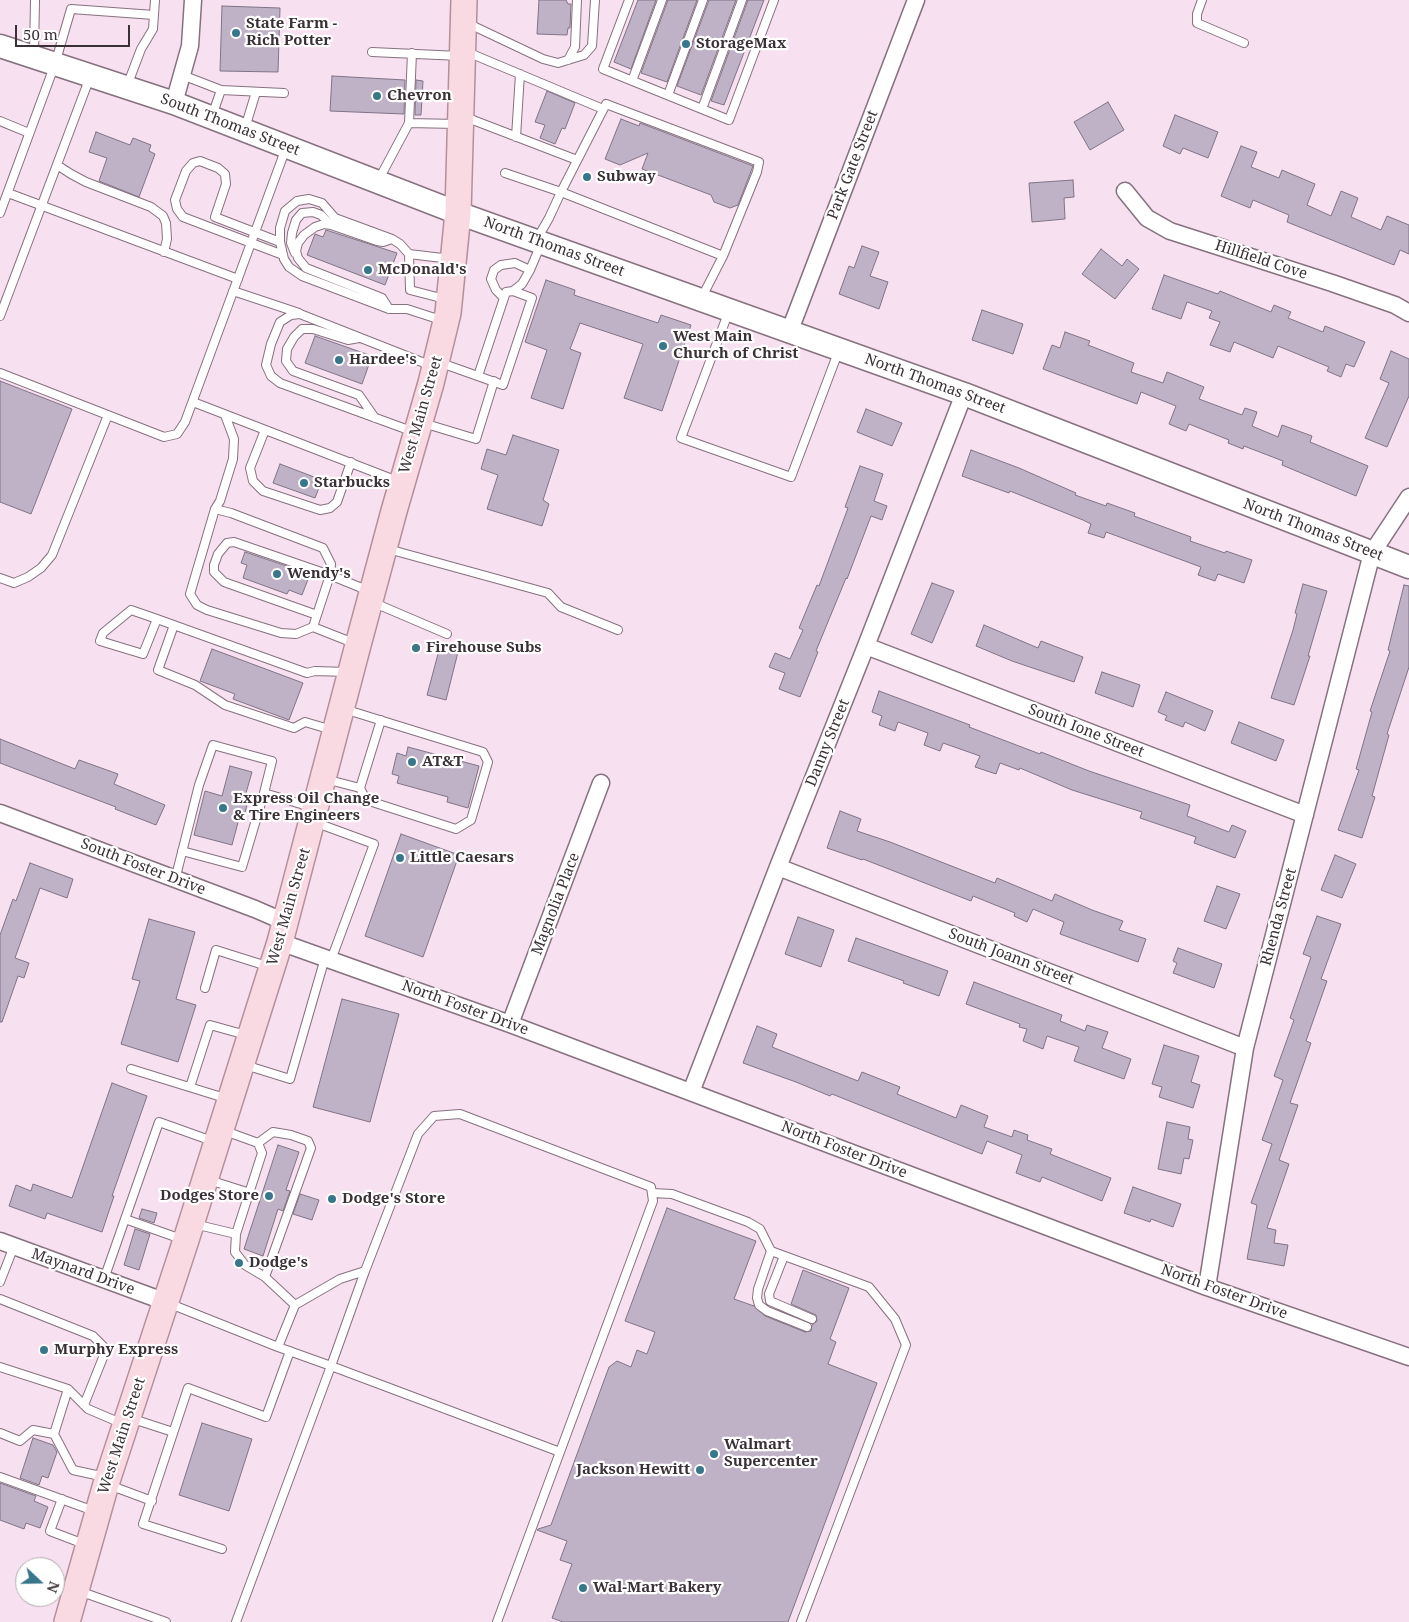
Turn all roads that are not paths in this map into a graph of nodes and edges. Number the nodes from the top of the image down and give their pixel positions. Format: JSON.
{"nodes":[{"id":1,"x":35,"y":0,"type":"edge"},
{"id":2,"x":71,"y":0,"type":"edge"},
{"id":3,"x":155,"y":0,"type":"edge"},
{"id":4,"x":193,"y":0,"type":"edge"},
{"id":5,"x":577,"y":0,"type":"edge"},
{"id":6,"x":595,"y":0,"type":"edge"},
{"id":7,"x":629,"y":0,"type":"edge"},
{"id":8,"x":662,"y":0,"type":"edge"},
{"id":9,"x":703,"y":0,"type":"edge"},
{"id":10,"x":742,"y":0,"type":"edge"},
{"id":11,"x":774,"y":0,"type":"edge"},
{"id":12,"x":916,"y":0,"type":"edge"},
{"id":13,"x":1202,"y":0,"type":"edge"},
{"id":14,"x":71,"y":9,"type":"junction"},
{"id":15,"x":464,"y":11,"type":"edge"},
{"id":16,"x":154,"y":15,"type":"junction"},
{"id":17,"x":1244,"y":43,"type":"dead end"},
{"id":18,"x":0,"y":46,"type":"edge"},
{"id":19,"x":372,"y":52,"type":"dead end"},
{"id":20,"x":412,"y":53,"type":"junction"},
{"id":21,"x":462,"y":53,"type":"junction"},
{"id":22,"x":34,"y":57,"type":"junction"},
{"id":23,"x":568,"y":60,"type":"junction"},
{"id":24,"x":55,"y":64,"type":"junction"},
{"id":25,"x":520,"y":74,"type":"junction"},
{"id":26,"x":90,"y":75,"type":"junction"},
{"id":27,"x":182,"y":75,"type":"junction"},
{"id":28,"x":632,"y":81,"type":"junction"},
{"id":29,"x":127,"y":87,"type":"junction"},
{"id":30,"x":221,"y":90,"type":"junction"},
{"id":31,"x":256,"y":92,"type":"junction"},
{"id":32,"x":284,"y":93,"type":"dead end"},
{"id":33,"x":668,"y":95,"type":"junction"},
{"id":34,"x":174,"y":103,"type":"junction"},
{"id":35,"x":603,"y":109,"type":"junction"},
{"id":36,"x":702,"y":109,"type":"junction"},
{"id":37,"x":212,"y":117,"type":"junction"},
{"id":38,"x":460,"y":120,"type":"junction"},
{"id":39,"x":0,"y":121,"type":"edge"},
{"id":40,"x":409,"y":123,"type":"junction"},
{"id":41,"x":245,"y":130,"type":"junction"},
{"id":42,"x":30,"y":133,"type":"junction"},
{"id":43,"x":516,"y":137,"type":"junction"},
{"id":44,"x":287,"y":146,"type":"junction"},
{"id":45,"x":577,"y":160,"type":"junction"},
{"id":46,"x":57,"y":165,"type":"junction"},
{"id":47,"x":505,"y":173,"type":"dead end"},
{"id":48,"x":377,"y":182,"type":"junction"},
{"id":49,"x":1125,"y":191,"type":"dead end"},
{"id":50,"x":560,"y":192,"type":"junction"},
{"id":51,"x":8,"y":193,"type":"junction"},
{"id":52,"x":41,"y":206,"type":"junction"},
{"id":53,"x":458,"y":212,"type":"junction"},
{"id":54,"x":0,"y":213,"type":"edge"},
{"id":55,"x":215,"y":217,"type":"junction"},
{"id":56,"x":331,"y":225,"type":"junction"},
{"id":57,"x":207,"y":226,"type":"junction"},
{"id":58,"x":255,"y":232,"type":"junction"},
{"id":59,"x":392,"y":239,"type":"junction"},
{"id":60,"x":539,"y":241,"type":"junction"},
{"id":61,"x":251,"y":242,"type":"junction"},
{"id":62,"x":280,"y":242,"type":"junction"},
{"id":63,"x":164,"y":252,"type":"junction"},
{"id":64,"x":409,"y":254,"type":"junction"},
{"id":65,"x":283,"y":255,"type":"junction"},
{"id":66,"x":723,"y":256,"type":"junction"},
{"id":67,"x":298,"y":258,"type":"junction"},
{"id":68,"x":453,"y":260,"type":"junction"},
{"id":69,"x":530,"y":270,"type":"junction"},
{"id":70,"x":238,"y":279,"type":"junction"},
{"id":71,"x":233,"y":291,"type":"junction"},
{"id":72,"x":513,"y":291,"type":"junction"},
{"id":73,"x":504,"y":298,"type":"junction"},
{"id":74,"x":701,"y":299,"type":"junction"},
{"id":75,"x":389,"y":309,"type":"junction"},
{"id":76,"x":729,"y":309,"type":"junction"},
{"id":77,"x":448,"y":311,"type":"junction"},
{"id":78,"x":1409,"y":312,"type":"edge"},
{"id":79,"x":300,"y":314,"type":"junction"},
{"id":80,"x":0,"y":316,"type":"edge"},
{"id":81,"x":790,"y":330,"type":"junction"},
{"id":82,"x":361,"y":338,"type":"junction"},
{"id":83,"x":840,"y":349,"type":"junction"},
{"id":84,"x":435,"y":364,"type":"junction"},
{"id":85,"x":0,"y":373,"type":"edge"},
{"id":86,"x":478,"y":376,"type":"junction"},
{"id":87,"x":494,"y":381,"type":"junction"},
{"id":88,"x":964,"y":394,"type":"junction"},
{"id":89,"x":193,"y":402,"type":"junction"},
{"id":90,"x":225,"y":414,"type":"junction"},
{"id":91,"x":108,"y":415,"type":"junction"},
{"id":92,"x":374,"y":418,"type":"junction"},
{"id":93,"x":418,"y":428,"type":"junction"},
{"id":94,"x":265,"y":430,"type":"junction"},
{"id":95,"x":351,"y":462,"type":"junction"},
{"id":96,"x":402,"y":482,"type":"junction"},
{"id":97,"x":1409,"y":497,"type":"edge"},
{"id":98,"x":215,"y":509,"type":"junction"},
{"id":99,"x":384,"y":548,"type":"junction"},
{"id":100,"x":1372,"y":553,"type":"junction"},
{"id":101,"x":1409,"y":567,"type":"edge"},
{"id":102,"x":330,"y":575,"type":"junction"},
{"id":103,"x":0,"y":578,"type":"edge"},
{"id":104,"x":371,"y":597,"type":"junction"},
{"id":105,"x":317,"y":615,"type":"junction"},
{"id":106,"x":157,"y":619,"type":"junction"},
{"id":107,"x":174,"y":626,"type":"junction"},
{"id":108,"x":313,"y":628,"type":"junction"},
{"id":109,"x":618,"y":630,"type":"dead end"},
{"id":110,"x":447,"y":634,"type":"dead end"},
{"id":111,"x":358,"y":644,"type":"junction"},
{"id":112,"x":866,"y":646,"type":"junction"},
{"id":113,"x":351,"y":672,"type":"junction"},
{"id":114,"x":339,"y":720,"type":"junction"},
{"id":115,"x":381,"y":720,"type":"junction"},
{"id":116,"x":324,"y":778,"type":"junction"},
{"id":117,"x":601,"y":784,"type":"dead end"},
{"id":118,"x":360,"y":788,"type":"junction"},
{"id":119,"x":264,"y":793,"type":"junction"},
{"id":120,"x":0,"y":813,"type":"edge"},
{"id":121,"x":314,"y":815,"type":"junction"},
{"id":122,"x":1305,"y":815,"type":"junction"},
{"id":123,"x":182,"y":850,"type":"junction"},
{"id":124,"x":778,"y":867,"type":"junction"},
{"id":125,"x":175,"y":880,"type":"junction"},
{"id":126,"x":283,"y":932,"type":"junction"},
{"id":127,"x":328,"y":959,"type":"junction"},
{"id":128,"x":272,"y":968,"type":"junction"},
{"id":129,"x":205,"y":988,"type":"dead end"},
{"id":130,"x":510,"y":1024,"type":"junction"},
{"id":131,"x":250,"y":1036,"type":"junction"},
{"id":132,"x":1245,"y":1048,"type":"junction"},
{"id":133,"x":242,"y":1064,"type":"junction"},
{"id":134,"x":131,"y":1069,"type":"dead end"},
{"id":135,"x":190,"y":1087,"type":"junction"},
{"id":136,"x":691,"y":1092,"type":"junction"},
{"id":137,"x":230,"y":1099,"type":"junction"},
{"id":138,"x":218,"y":1136,"type":"junction"},
{"id":139,"x":258,"y":1143,"type":"junction"},
{"id":140,"x":205,"y":1179,"type":"junction"},
{"id":141,"x":250,"y":1193,"type":"junction"},
{"id":142,"x":652,"y":1193,"type":"junction"},
{"id":143,"x":125,"y":1220,"type":"junction"},
{"id":144,"x":189,"y":1232,"type":"junction"},
{"id":145,"x":236,"y":1234,"type":"junction"},
{"id":146,"x":7,"y":1244,"type":"edge"},
{"id":147,"x":771,"y":1251,"type":"junction"},
{"id":148,"x":784,"y":1256,"type":"junction"},
{"id":149,"x":365,"y":1271,"type":"junction"},
{"id":150,"x":265,"y":1276,"type":"junction"},
{"id":151,"x":104,"y":1279,"type":"junction"},
{"id":152,"x":0,"y":1282,"type":"edge"},
{"id":153,"x":1207,"y":1286,"type":"junction"},
{"id":154,"x":0,"y":1299,"type":"edge"},
{"id":155,"x":166,"y":1302,"type":"junction"},
{"id":156,"x":295,"y":1305,"type":"junction"},
{"id":157,"x":812,"y":1319,"type":"dead end"},
{"id":158,"x":807,"y":1328,"type":"dead end"},
{"id":159,"x":278,"y":1347,"type":"junction"},
{"id":160,"x":290,"y":1351,"type":"junction"},
{"id":161,"x":1409,"y":1357,"type":"edge"},
{"id":162,"x":331,"y":1366,"type":"junction"},
{"id":163,"x":0,"y":1367,"type":"edge"},
{"id":164,"x":68,"y":1389,"type":"junction"},
{"id":165,"x":84,"y":1405,"type":"junction"},
{"id":166,"x":127,"y":1421,"type":"junction"},
{"id":167,"x":173,"y":1432,"type":"junction"},
{"id":168,"x":0,"y":1433,"type":"edge"},
{"id":169,"x":54,"y":1434,"type":"junction"},
{"id":170,"x":560,"y":1452,"type":"junction"},
{"id":171,"x":0,"y":1477,"type":"edge"},
{"id":172,"x":107,"y":1481,"type":"junction"},
{"id":173,"x":62,"y":1499,"type":"junction"},
{"id":174,"x":152,"y":1501,"type":"junction"},
{"id":175,"x":98,"y":1512,"type":"junction"},
{"id":176,"x":89,"y":1546,"type":"junction"},
{"id":177,"x":222,"y":1549,"type":"dead end"},
{"id":178,"x":77,"y":1590,"type":"junction"},
{"id":179,"x":67,"y":1622,"type":"edge"},
{"id":180,"x":166,"y":1622,"type":"edge"},
{"id":181,"x":236,"y":1622,"type":"edge"},
{"id":182,"x":497,"y":1622,"type":"edge"},
{"id":183,"x":801,"y":1622,"type":"edge"}],
"edges":[{"from":1,"to":22,"type":"lane"},
{"from":2,"to":14,"type":"lane"},
{"from":3,"to":16,"type":"lane"},
{"from":4,"to":27,"type":"street"},
{"from":5,"to":23,"type":"lane"},
{"from":6,"to":23,"type":"lane"},
{"from":7,"to":28,"type":"lane"},
{"from":8,"to":28,"type":"lane"},
{"from":9,"to":33,"type":"lane"},
{"from":10,"to":36,"type":"lane"},
{"from":11,"to":36,"type":"lane"},
{"from":12,"to":81,"type":"street","name":"Park Gate Street"},
{"from":13,"to":17,"type":"lane"},
{"from":14,"to":16,"type":"lane"},
{"from":14,"to":24,"type":"lane"},
{"from":15,"to":21,"type":"main road","name":"West Main Street"},
{"from":15,"to":23,"type":"lane"},
{"from":16,"to":29,"type":"lane"},
{"from":18,"to":22,"type":"street","name":"South Thomas Street"},
{"from":19,"to":20,"type":"lane"},
{"from":20,"to":21,"type":"lane"},
{"from":20,"to":40,"type":"lane"},
{"from":21,"to":25,"type":"lane"},
{"from":21,"to":38,"type":"main road","name":"West Main Street"},
{"from":22,"to":24,"type":"street","name":"South Thomas Street"},
{"from":24,"to":26,"type":"street","name":"South Thomas Street"},
{"from":24,"to":42,"type":"lane"},
{"from":25,"to":35,"type":"lane"},
{"from":25,"to":43,"type":"lane"},
{"from":26,"to":29,"type":"street","name":"South Thomas Street"},
{"from":26,"to":46,"type":"lane"},
{"from":27,"to":30,"type":"lane"},
{"from":27,"to":34,"type":"street"},
{"from":28,"to":33,"type":"lane"},
{"from":29,"to":34,"type":"street","name":"South Thomas Street"},
{"from":30,"to":31,"type":"lane"},
{"from":30,"to":37,"type":"lane"},
{"from":31,"to":32,"type":"lane"},
{"from":31,"to":41,"type":"lane"},
{"from":33,"to":36,"type":"lane"},
{"from":34,"to":37,"type":"street","name":"South Thomas Street"},
{"from":35,"to":45,"type":"lane"},
{"from":35,"to":66,"type":"lane"},
{"from":37,"to":41,"type":"street","name":"South Thomas Street"},
{"from":38,"to":40,"type":"lane"},
{"from":38,"to":43,"type":"lane"},
{"from":38,"to":53,"type":"main road","name":"West Main Street"},
{"from":39,"to":42,"type":"lane"},
{"from":40,"to":48,"type":"lane"},
{"from":41,"to":44,"type":"street","name":"South Thomas Street"},
{"from":42,"to":51,"type":"lane"},
{"from":43,"to":45,"type":"lane"},
{"from":44,"to":48,"type":"street","name":"South Thomas Street"},
{"from":44,"to":58,"type":"lane"},
{"from":45,"to":50,"type":"lane"},
{"from":46,"to":52,"type":"lane"},
{"from":46,"to":63,"type":"lane"},
{"from":47,"to":50,"type":"lane"},
{"from":48,"to":53,"type":"street","name":"South Thomas Street"},
{"from":49,"to":78,"type":"street","name":"Hillfield Cove"},
{"from":50,"to":60,"type":"lane"},
{"from":50,"to":66,"type":"lane"},
{"from":51,"to":52,"type":"lane"},
{"from":51,"to":54,"type":"lane"},
{"from":52,"to":63,"type":"lane"},
{"from":52,"to":80,"type":"lane"},
{"from":53,"to":60,"type":"street","name":"North Thomas Street"},
{"from":53,"to":68,"type":"main road","name":"West Main Street"},
{"from":55,"to":57,"type":"lane"},
{"from":55,"to":57,"type":"lane"},
{"from":55,"to":58,"type":"lane"},
{"from":56,"to":59,"type":"lane"},
{"from":56,"to":67,"type":"lane"},
{"from":56,"to":67,"type":"lane"},
{"from":57,"to":61,"type":"lane"},
{"from":58,"to":61,"type":"lane"},
{"from":58,"to":62,"type":"lane"},
{"from":59,"to":62,"type":"lane"},
{"from":59,"to":64,"type":"lane"},
{"from":60,"to":69,"type":"lane"},
{"from":60,"to":74,"type":"street","name":"North Thomas Street"},
{"from":61,"to":65,"type":"lane"},
{"from":61,"to":70,"type":"lane"},
{"from":62,"to":65,"type":"lane"},
{"from":63,"to":70,"type":"lane"},
{"from":64,"to":68,"type":"lane"},
{"from":64,"to":77,"type":"lane"},
{"from":65,"to":75,"type":"lane"},
{"from":66,"to":74,"type":"lane"},
{"from":67,"to":75,"type":"lane"},
{"from":68,"to":77,"type":"main road","name":"West Main Street"},
{"from":69,"to":72,"type":"lane"},
{"from":69,"to":73,"type":"lane"},
{"from":70,"to":71,"type":"lane"},
{"from":71,"to":79,"type":"lane"},
{"from":71,"to":89,"type":"lane"},
{"from":72,"to":73,"type":"lane"},
{"from":72,"to":87,"type":"lane"},
{"from":73,"to":86,"type":"lane"},
{"from":74,"to":76,"type":"street","name":"North Thomas Street"},
{"from":75,"to":77,"type":"lane"},
{"from":76,"to":81,"type":"street","name":"North Thomas Street"},
{"from":76,"to":83,"type":"lane"},
{"from":77,"to":84,"type":"main road","name":"West Main Street"},
{"from":79,"to":82,"type":"lane"},
{"from":79,"to":92,"type":"lane"},
{"from":81,"to":83,"type":"street","name":"North Thomas Street"},
{"from":82,"to":84,"type":"lane"},
{"from":82,"to":92,"type":"lane"},
{"from":83,"to":88,"type":"street","name":"North Thomas Street"},
{"from":84,"to":86,"type":"lane"},
{"from":84,"to":93,"type":"main road","name":"West Main Street"},
{"from":85,"to":91,"type":"lane"},
{"from":86,"to":87,"type":"lane"},
{"from":87,"to":93,"type":"lane"},
{"from":88,"to":100,"type":"street","name":"North Thomas Street"},
{"from":88,"to":112,"type":"street","name":"Danny Street"},
{"from":89,"to":90,"type":"lane"},
{"from":89,"to":91,"type":"lane"},
{"from":90,"to":94,"type":"lane"},
{"from":90,"to":98,"type":"lane"},
{"from":91,"to":103,"type":"lane"},
{"from":92,"to":93,"type":"lane"},
{"from":93,"to":96,"type":"main road","name":"West Main Street"},
{"from":94,"to":95,"type":"lane"},
{"from":94,"to":95,"type":"lane"},
{"from":95,"to":96,"type":"lane"},
{"from":96,"to":99,"type":"main road","name":"West Main Street"},
{"from":97,"to":100,"type":"street","name":"Rhenda Street"},
{"from":98,"to":102,"type":"lane"},
{"from":98,"to":108,"type":"lane"},
{"from":99,"to":104,"type":"main road","name":"West Main Street"},
{"from":99,"to":109,"type":"lane"},
{"from":100,"to":101,"type":"street","name":"North Thomas Street"},
{"from":100,"to":122,"type":"street","name":"Rhenda Street"},
{"from":102,"to":104,"type":"lane"},
{"from":102,"to":105,"type":"lane"},
{"from":102,"to":105,"type":"lane"},
{"from":104,"to":110,"type":"lane"},
{"from":104,"to":111,"type":"main road","name":"West Main Street"},
{"from":105,"to":108,"type":"lane"},
{"from":106,"to":106,"type":"lane"},
{"from":106,"to":107,"type":"lane"},
{"from":107,"to":113,"type":"lane"},
{"from":107,"to":114,"type":"lane"},
{"from":108,"to":111,"type":"lane"},
{"from":111,"to":113,"type":"main road","name":"West Main Street"},
{"from":112,"to":122,"type":"street","name":"South Ione Street"},
{"from":112,"to":124,"type":"street","name":"Danny Street"},
{"from":113,"to":114,"type":"main road","name":"West Main Street"},
{"from":114,"to":115,"type":"lane"},
{"from":114,"to":116,"type":"main road","name":"West Main Street"},
{"from":115,"to":118,"type":"lane"},
{"from":115,"to":118,"type":"lane"},
{"from":116,"to":118,"type":"lane"},
{"from":116,"to":121,"type":"main road","name":"West Main Street"},
{"from":117,"to":130,"type":"street","name":"Magnolia Place"},
{"from":119,"to":121,"type":"lane"},
{"from":119,"to":123,"type":"lane"},
{"from":119,"to":123,"type":"lane"},
{"from":120,"to":125,"type":"street","name":"South Foster Drive"},
{"from":121,"to":126,"type":"main road","name":"West Main Street"},
{"from":121,"to":127,"type":"lane"},
{"from":122,"to":132,"type":"street","name":"Rhenda Street"},
{"from":123,"to":125,"type":"lane"},
{"from":124,"to":132,"type":"street","name":"South Joann Street"},
{"from":124,"to":136,"type":"street","name":"Danny Street"},
{"from":125,"to":126,"type":"street","name":"South Foster Drive"},
{"from":126,"to":127,"type":"street","name":"North Foster Drive"},
{"from":126,"to":128,"type":"main road","name":"West Main Street"},
{"from":127,"to":130,"type":"street","name":"North Foster Drive"},
{"from":127,"to":133,"type":"lane"},
{"from":128,"to":129,"type":"lane"},
{"from":128,"to":131,"type":"main road","name":"West Main Street"},
{"from":130,"to":136,"type":"street","name":"North Foster Drive"},
{"from":131,"to":133,"type":"main road","name":"West Main Street"},
{"from":131,"to":135,"type":"lane"},
{"from":132,"to":153,"type":"street","name":"Rhenda Street"},
{"from":133,"to":137,"type":"main road","name":"West Main Street"},
{"from":134,"to":135,"type":"lane"},
{"from":135,"to":137,"type":"lane"},
{"from":136,"to":153,"type":"street","name":"North Foster Drive"},
{"from":137,"to":138,"type":"main road","name":"West Main Street"},
{"from":138,"to":139,"type":"lane"},
{"from":138,"to":140,"type":"main road","name":"West Main Street"},
{"from":138,"to":143,"type":"lane"},
{"from":139,"to":141,"type":"lane"},
{"from":139,"to":150,"type":"lane"},
{"from":140,"to":141,"type":"lane"},
{"from":140,"to":144,"type":"main road","name":"West Main Street"},
{"from":141,"to":145,"type":"lane"},
{"from":142,"to":147,"type":"lane"},
{"from":142,"to":149,"type":"lane"},
{"from":142,"to":170,"type":"lane"},
{"from":143,"to":144,"type":"lane"},
{"from":143,"to":151,"type":"lane"},
{"from":144,"to":145,"type":"lane"},
{"from":144,"to":155,"type":"main road","name":"West Main Street"},
{"from":145,"to":150,"type":"lane"},
{"from":146,"to":151,"type":"street","name":"Maynard Drive"},
{"from":146,"to":152,"type":"lane"},
{"from":147,"to":148,"type":"lane"},
{"from":147,"to":158,"type":"lane"},
{"from":148,"to":157,"type":"lane"},
{"from":148,"to":183,"type":"lane"},
{"from":149,"to":156,"type":"lane"},
{"from":149,"to":162,"type":"lane"},
{"from":150,"to":156,"type":"lane"},
{"from":151,"to":155,"type":"street","name":"Maynard Drive"},
{"from":153,"to":161,"type":"street","name":"North Foster Drive"},
{"from":154,"to":165,"type":"lane"},
{"from":155,"to":159,"type":"lane"},
{"from":155,"to":166,"type":"main road","name":"West Main Street"},
{"from":156,"to":159,"type":"lane"},
{"from":159,"to":160,"type":"lane"},
{"from":160,"to":162,"type":"lane"},
{"from":160,"to":167,"type":"lane"},
{"from":162,"to":170,"type":"lane"},
{"from":162,"to":181,"type":"lane"},
{"from":163,"to":164,"type":"lane"},
{"from":164,"to":165,"type":"lane"},
{"from":164,"to":169,"type":"lane"},
{"from":165,"to":166,"type":"lane"},
{"from":166,"to":167,"type":"lane"},
{"from":166,"to":172,"type":"main road","name":"West Main Street"},
{"from":167,"to":174,"type":"lane"},
{"from":168,"to":169,"type":"lane"},
{"from":169,"to":172,"type":"lane"},
{"from":170,"to":182,"type":"lane"},
{"from":171,"to":173,"type":"lane"},
{"from":172,"to":174,"type":"lane"},
{"from":172,"to":175,"type":"main road","name":"West Main Street"},
{"from":173,"to":175,"type":"lane"},
{"from":173,"to":176,"type":"lane"},
{"from":174,"to":177,"type":"lane"},
{"from":175,"to":176,"type":"main road","name":"West Main Street"},
{"from":176,"to":178,"type":"main road","name":"West Main Street"},
{"from":178,"to":179,"type":"main road","name":"West Main Street"},
{"from":178,"to":180,"type":"lane"}]}
